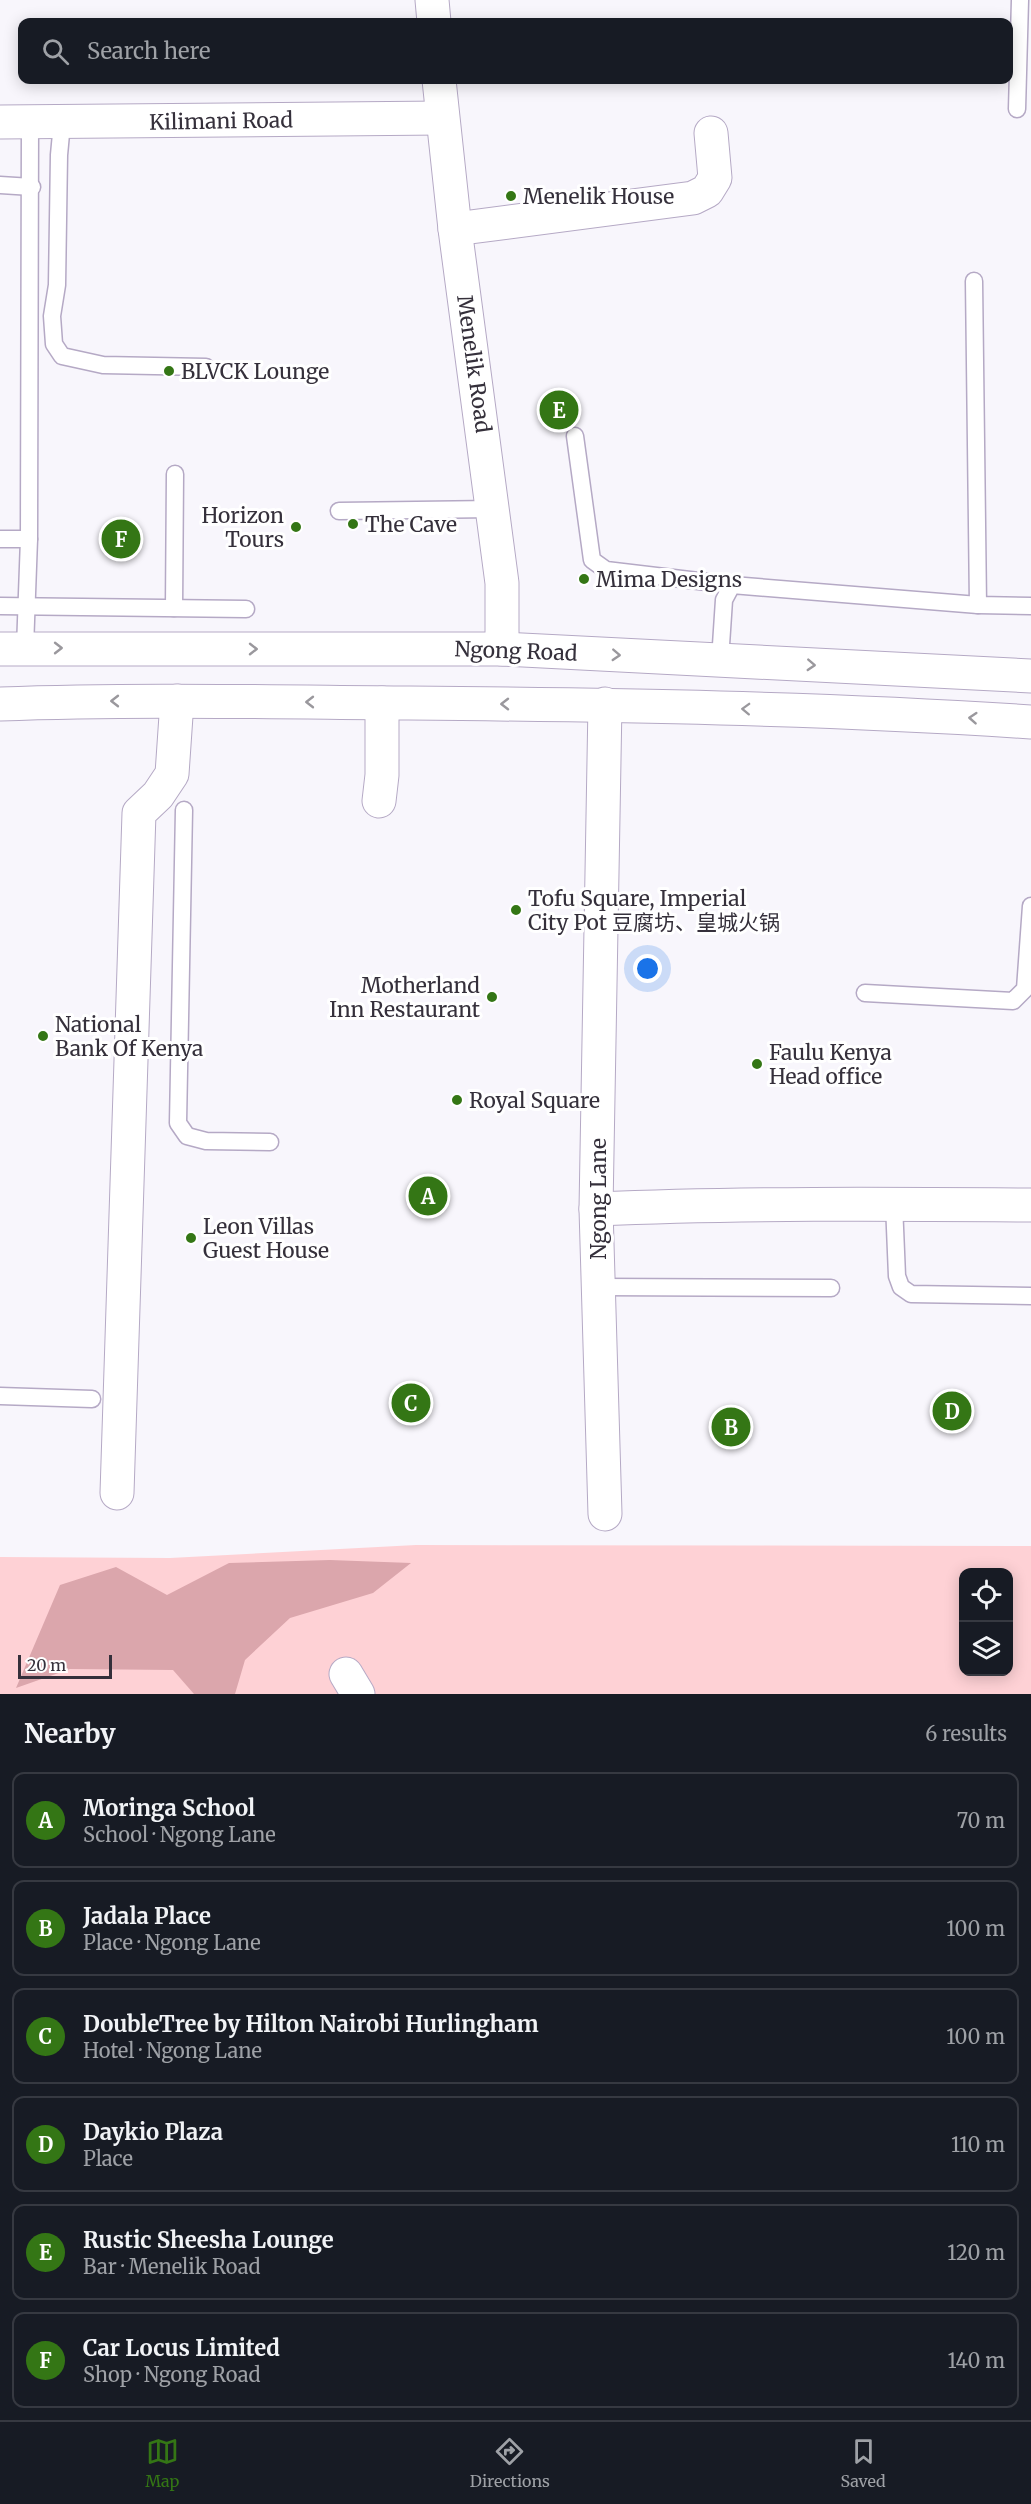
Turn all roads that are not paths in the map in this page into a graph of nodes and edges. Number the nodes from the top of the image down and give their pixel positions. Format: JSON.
{"nodes":[{"id":1,"x":432,"y":0,"type":"edge"},
{"id":2,"x":1020,"y":0,"type":"edge"},
{"id":3,"x":434,"y":18,"type":"edge"},
{"id":4,"x":439,"y":84,"type":"edge"},
{"id":5,"x":1017,"y":110,"type":"dead end"},
{"id":6,"x":442,"y":118,"type":"junction"},
{"id":7,"x":15,"y":122,"type":"edge"},
{"id":8,"x":62,"y":123,"type":"junction"},
{"id":9,"x":711,"y":133,"type":"dead end"},
{"id":10,"x":0,"y":186,"type":"edge"},
{"id":11,"x":32,"y":187,"type":"junction"},
{"id":12,"x":455,"y":229,"type":"junction"},
{"id":13,"x":974,"y":281,"type":"dead end"},
{"id":14,"x":206,"y":367,"type":"dead end"},
{"id":15,"x":575,"y":436,"type":"dead end"},
{"id":16,"x":176,"y":474,"type":"dead end"},
{"id":17,"x":493,"y":509,"type":"junction"},
{"id":18,"x":339,"y":511,"type":"dead end"},
{"id":19,"x":0,"y":539,"type":"edge"},
{"id":20,"x":29,"y":539,"type":"junction"},
{"id":21,"x":732,"y":585,"type":"junction"},
{"id":22,"x":978,"y":605,"type":"junction"},
{"id":23,"x":0,"y":606,"type":"edge"},
{"id":24,"x":1031,"y":606,"type":"edge"},
{"id":25,"x":26,"y":607,"type":"junction"},
{"id":26,"x":174,"y":608,"type":"junction"},
{"id":27,"x":246,"y":609,"type":"dead end"},
{"id":28,"x":12,"y":649,"type":"edge"},
{"id":29,"x":502,"y":649,"type":"junction"},
{"id":30,"x":547,"y":652,"type":"junction"},
{"id":31,"x":720,"y":660,"type":"junction"},
{"id":32,"x":1031,"y":676,"type":"edge"},
{"id":33,"x":177,"y":701,"type":"junction"},
{"id":34,"x":382,"y":703,"type":"junction"},
{"id":35,"x":0,"y":704,"type":"edge"},
{"id":36,"x":546,"y":704,"type":"junction"},
{"id":37,"x":605,"y":705,"type":"junction"},
{"id":38,"x":1031,"y":722,"type":"edge"},
{"id":39,"x":379,"y":801,"type":"dead end"},
{"id":40,"x":184,"y":810,"type":"dead end"},
{"id":41,"x":1031,"y":906,"type":"edge"},
{"id":42,"x":865,"y":993,"type":"dead end"},
{"id":43,"x":270,"y":1142,"type":"dead end"},
{"id":44,"x":894,"y":1204,"type":"junction"},
{"id":45,"x":1031,"y":1205,"type":"edge"},
{"id":46,"x":596,"y":1209,"type":"junction"},
{"id":47,"x":599,"y":1287,"type":"junction"},
{"id":48,"x":831,"y":1288,"type":"dead end"},
{"id":49,"x":1031,"y":1296,"type":"edge"},
{"id":50,"x":0,"y":1396,"type":"edge"},
{"id":51,"x":92,"y":1399,"type":"dead end"},
{"id":52,"x":117,"y":1493,"type":"dead end"},
{"id":53,"x":605,"y":1514,"type":"dead end"}],
"edges":[{"from":1,"to":3,"type":"street"},
{"from":2,"to":5,"type":"lane"},
{"from":4,"to":6,"type":"street","name":"Menelik Road"},
{"from":6,"to":8,"type":"street","name":"Kilimani Road"},
{"from":6,"to":12,"type":"street","name":"Menelik Road"},
{"from":7,"to":8,"type":"street","name":"Kilimani Road"},
{"from":7,"to":11,"type":"lane"},
{"from":8,"to":14,"type":"lane"},
{"from":9,"to":12,"type":"street"},
{"from":10,"to":11,"type":"lane"},
{"from":11,"to":20,"type":"lane"},
{"from":12,"to":17,"type":"street","name":"Menelik Road"},
{"from":13,"to":22,"type":"lane"},
{"from":15,"to":21,"type":"lane"},
{"from":16,"to":26,"type":"lane"},
{"from":17,"to":18,"type":"lane"},
{"from":17,"to":29,"type":"street","name":"Menelik Road"},
{"from":19,"to":20,"type":"lane"},
{"from":20,"to":25,"type":"lane"},
{"from":21,"to":22,"type":"lane"},
{"from":21,"to":31,"type":"lane"},
{"from":22,"to":24,"type":"lane"},
{"from":23,"to":25,"type":"lane"},
{"from":25,"to":26,"type":"lane"},
{"from":25,"to":28,"type":"lane"},
{"from":26,"to":27,"type":"lane"},
{"from":28,"to":29,"type":"street","name":"Ngong Road","one_way":true},
{"from":29,"to":30,"type":"street","name":"Ngong Road"},
{"from":30,"to":31,"type":"street","name":"Ngong Road","one_way":true},
{"from":30,"to":36,"type":"street"},
{"from":31,"to":32,"type":"street","name":"Ngong Road","one_way":true},
{"from":34,"to":33,"type":"street","one_way":true},
{"from":33,"to":35,"type":"street","one_way":true},
{"from":33,"to":52,"type":"street"},
{"from":36,"to":34,"type":"street","one_way":true},
{"from":34,"to":39,"type":"street"},
{"from":36,"to":37,"type":"street"},
{"from":38,"to":37,"type":"street","one_way":true},
{"from":37,"to":46,"type":"street","name":"Ngong Lane"},
{"from":40,"to":43,"type":"lane"},
{"from":41,"to":42,"type":"lane"},
{"from":44,"to":45,"type":"street"},
{"from":44,"to":46,"type":"street"},
{"from":44,"to":49,"type":"lane"},
{"from":46,"to":47,"type":"street","name":"Ngong Lane"},
{"from":47,"to":48,"type":"lane"},
{"from":47,"to":53,"type":"street","name":"Ngong Lane"},
{"from":50,"to":51,"type":"lane"}]}
